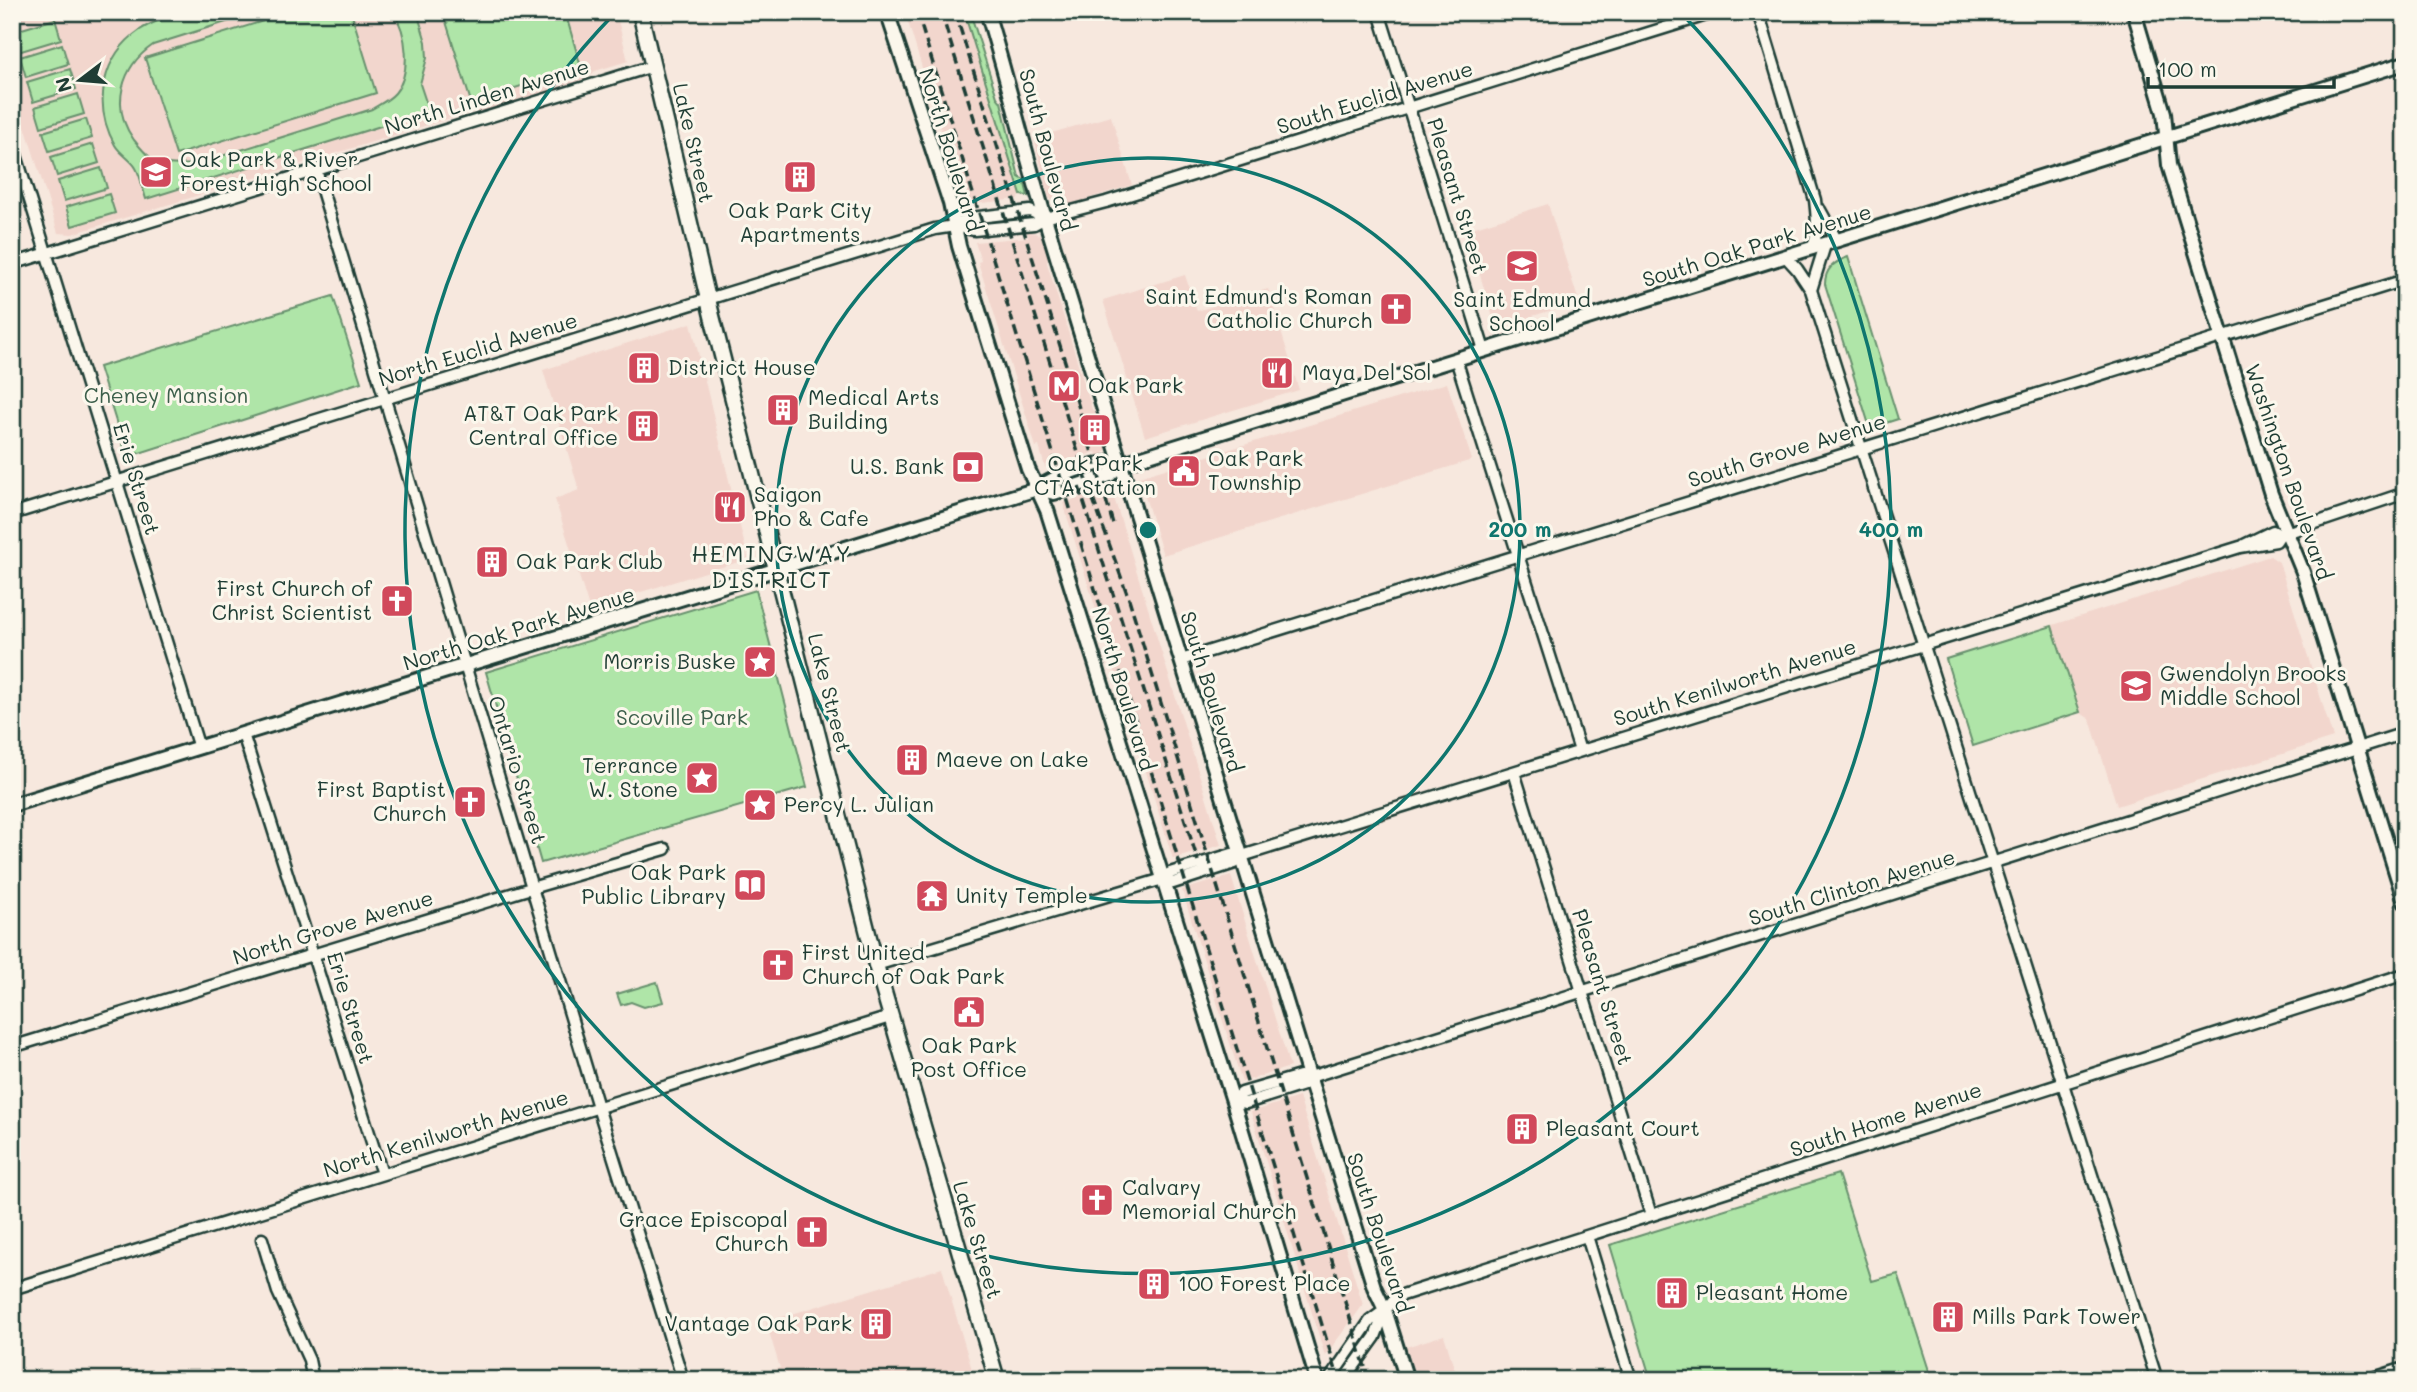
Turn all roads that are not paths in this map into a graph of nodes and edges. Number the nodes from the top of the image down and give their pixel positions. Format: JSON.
{"nodes":[{"id":1,"x":640,"y":12,"type":"edge"},
{"id":2,"x":887,"y":12,"type":"edge"},
{"id":3,"x":987,"y":12,"type":"edge"},
{"id":4,"x":1379,"y":12,"type":"edge"},
{"id":5,"x":1716,"y":12,"type":"edge"},
{"id":6,"x":1758,"y":12,"type":"edge"},
{"id":7,"x":2134,"y":12,"type":"edge"},
{"id":8,"x":2405,"y":63,"type":"edge"},
{"id":9,"x":653,"y":66,"type":"junction"},
{"id":10,"x":1409,"y":108,"type":"junction"},
{"id":11,"x":2166,"y":138,"type":"junction"},
{"id":12,"x":12,"y":142,"type":"edge"},
{"id":13,"x":316,"y":170,"type":"junction"},
{"id":14,"x":1815,"y":200,"type":"junction"},
{"id":15,"x":1045,"y":218,"type":"junction"},
{"id":16,"x":955,"y":226,"type":"junction"},
{"id":17,"x":1825,"y":245,"type":"junction"},
{"id":18,"x":47,"y":253,"type":"junction"},
{"id":19,"x":1786,"y":257,"type":"junction"},
{"id":20,"x":12,"y":264,"type":"edge"},
{"id":21,"x":2405,"y":279,"type":"edge"},
{"id":22,"x":1811,"y":290,"type":"junction"},
{"id":23,"x":708,"y":299,"type":"junction"},
{"id":24,"x":2222,"y":336,"type":"junction"},
{"id":25,"x":1484,"y":350,"type":"junction"},
{"id":26,"x":1456,"y":359,"type":"junction"},
{"id":27,"x":385,"y":399,"type":"junction"},
{"id":28,"x":1861,"y":448,"type":"junction"},
{"id":29,"x":1120,"y":464,"type":"junction"},
{"id":30,"x":117,"y":482,"type":"junction"},
{"id":31,"x":1037,"y":489,"type":"junction"},
{"id":32,"x":2405,"y":494,"type":"edge"},
{"id":33,"x":12,"y":514,"type":"edge"},
{"id":34,"x":2284,"y":533,"type":"junction"},
{"id":35,"x":1518,"y":556,"type":"junction"},
{"id":36,"x":776,"y":570,"type":"junction"},
{"id":37,"x":1924,"y":645,"type":"junction"},
{"id":38,"x":1181,"y":660,"type":"junction"},
{"id":39,"x":467,"y":665,"type":"junction"},
{"id":40,"x":2405,"y":733,"type":"edge"},
{"id":41,"x":243,"y":734,"type":"junction"},
{"id":42,"x":199,"y":747,"type":"junction"},
{"id":43,"x":2358,"y":748,"type":"junction"},
{"id":44,"x":1580,"y":751,"type":"junction"},
{"id":45,"x":1514,"y":772,"type":"junction"},
{"id":46,"x":12,"y":805,"type":"edge"},
{"id":47,"x":665,"y":849,"type":"dead end"},
{"id":48,"x":1242,"y":856,"type":"junction"},
{"id":49,"x":1993,"y":864,"type":"junction"},
{"id":50,"x":1163,"y":879,"type":"junction"},
{"id":51,"x":532,"y":887,"type":"junction"},
{"id":52,"x":2405,"y":902,"type":"edge"},
{"id":53,"x":313,"y":954,"type":"junction"},
{"id":54,"x":876,"y":965,"type":"junction"},
{"id":55,"x":2405,"y":974,"type":"edge"},
{"id":56,"x":1583,"y":992,"type":"junction"},
{"id":57,"x":890,"y":1017,"type":"junction"},
{"id":58,"x":12,"y":1047,"type":"edge"},
{"id":59,"x":1310,"y":1077,"type":"junction"},
{"id":60,"x":2063,"y":1083,"type":"junction"},
{"id":61,"x":1233,"y":1101,"type":"junction"},
{"id":62,"x":598,"y":1107,"type":"junction"},
{"id":63,"x":382,"y":1174,"type":"junction"},
{"id":64,"x":1651,"y":1215,"type":"junction"},
{"id":65,"x":1587,"y":1236,"type":"junction"},
{"id":66,"x":262,"y":1239,"type":"dead end"},
{"id":67,"x":12,"y":1289,"type":"edge"},
{"id":68,"x":1385,"y":1310,"type":"junction"},
{"id":69,"x":2405,"y":1368,"type":"edge"},
{"id":70,"x":313,"y":1380,"type":"edge"},
{"id":71,"x":683,"y":1380,"type":"edge"},
{"id":72,"x":997,"y":1380,"type":"edge"},
{"id":73,"x":1317,"y":1380,"type":"edge"},
{"id":74,"x":1329,"y":1380,"type":"edge"},
{"id":75,"x":1344,"y":1380,"type":"edge"},
{"id":76,"x":1407,"y":1380,"type":"edge"},
{"id":77,"x":1631,"y":1380,"type":"edge"},
{"id":78,"x":2157,"y":1380,"type":"edge"},
{"id":79,"x":2367,"y":1380,"type":"edge"}],
"edges":[{"from":1,"to":9,"type":"main road","name":"Lake Street"},
{"from":2,"to":16,"type":"street","name":"North Boulevard"},
{"from":3,"to":15,"type":"street","name":"South Boulevard"},
{"from":4,"to":10,"type":"street","name":"Pleasant Street"},
{"from":5,"to":10,"type":"street","name":"South Euclid Avenue"},
{"from":6,"to":14,"type":"street"},
{"from":7,"to":11,"type":"street","name":"Washington Boulevard"},
{"from":8,"to":11,"type":"street","name":"South Oak Park Avenue"},
{"from":9,"to":13,"type":"street","name":"North Linden Avenue"},
{"from":9,"to":23,"type":"main road","name":"Lake Street"},
{"from":10,"to":15,"type":"street","name":"South Euclid Avenue"},
{"from":10,"to":25,"type":"street","name":"Pleasant Street"},
{"from":11,"to":17,"type":"street","name":"South Oak Park Avenue"},
{"from":11,"to":24,"type":"street","name":"Washington Boulevard"},
{"from":12,"to":18,"type":"street","name":"Erie Street"},
{"from":13,"to":18,"type":"street","name":"North Linden Avenue"},
{"from":13,"to":27,"type":"street","name":"Ontario Street"},
{"from":14,"to":17,"type":"street"},
{"from":14,"to":17,"type":"street"},
{"from":15,"to":16,"type":"street","name":"North Euclid Avenue"},
{"from":15,"to":29,"type":"street","name":"South Boulevard"},
{"from":16,"to":23,"type":"street","name":"North Euclid Avenue"},
{"from":16,"to":31,"type":"street","name":"North Boulevard"},
{"from":17,"to":19,"type":"street","name":"South Oak Park Avenue"},
{"from":17,"to":22,"type":"street"},
{"from":18,"to":20,"type":"street","name":"North Linden Avenue"},
{"from":18,"to":30,"type":"street","name":"Erie Street"},
{"from":19,"to":22,"type":"street"},
{"from":19,"to":25,"type":"street","name":"South Oak Park Avenue"},
{"from":21,"to":24,"type":"street","name":"South Grove Avenue"},
{"from":22,"to":28,"type":"street"},
{"from":23,"to":27,"type":"street","name":"North Euclid Avenue"},
{"from":23,"to":36,"type":"main road","name":"Lake Street"},
{"from":24,"to":28,"type":"street","name":"South Grove Avenue"},
{"from":24,"to":34,"type":"street","name":"Washington Boulevard"},
{"from":25,"to":26,"type":"street","name":"South Oak Park Avenue"},
{"from":26,"to":29,"type":"street","name":"South Oak Park Avenue"},
{"from":26,"to":35,"type":"street"},
{"from":27,"to":30,"type":"street","name":"North Euclid Avenue"},
{"from":27,"to":39,"type":"street","name":"Ontario Street"},
{"from":28,"to":35,"type":"street","name":"South Grove Avenue"},
{"from":28,"to":37,"type":"street"},
{"from":29,"to":31,"type":"street","name":"North Oak Park Avenue"},
{"from":29,"to":38,"type":"street","name":"South Boulevard"},
{"from":30,"to":33,"type":"street","name":"North Euclid Avenue"},
{"from":30,"to":42,"type":"street","name":"Erie Street"},
{"from":31,"to":36,"type":"street","name":"North Oak Park Avenue"},
{"from":31,"to":50,"type":"street","name":"North Boulevard"},
{"from":32,"to":34,"type":"street","name":"South Kenilworth Avenue"},
{"from":34,"to":37,"type":"street","name":"South Kenilworth Avenue"},
{"from":34,"to":43,"type":"street","name":"Washington Boulevard"},
{"from":35,"to":38,"type":"street","name":"South Grove Avenue"},
{"from":35,"to":44,"type":"street"},
{"from":36,"to":39,"type":"street","name":"North Oak Park Avenue"},
{"from":36,"to":54,"type":"main road","name":"Lake Street"},
{"from":37,"to":44,"type":"street","name":"South Kenilworth Avenue"},
{"from":37,"to":49,"type":"street"},
{"from":38,"to":48,"type":"street","name":"South Boulevard"},
{"from":39,"to":41,"type":"street","name":"North Oak Park Avenue"},
{"from":39,"to":51,"type":"street","name":"Ontario Street"},
{"from":40,"to":43,"type":"street","name":"South Clinton Avenue"},
{"from":41,"to":42,"type":"street","name":"North Oak Park Avenue"},
{"from":41,"to":53,"type":"street","name":"Erie Street"},
{"from":42,"to":46,"type":"street","name":"North Oak Park Avenue"},
{"from":43,"to":49,"type":"street","name":"South Clinton Avenue"},
{"from":43,"to":52,"type":"street","name":"Washington Boulevard"},
{"from":44,"to":45,"type":"street","name":"South Kenilworth Avenue"},
{"from":45,"to":48,"type":"street","name":"South Kenilworth Avenue"},
{"from":45,"to":56,"type":"street","name":"Pleasant Street"},
{"from":47,"to":51,"type":"street","name":"North Grove Avenue"},
{"from":48,"to":50,"type":"street"},
{"from":48,"to":59,"type":"street","name":"South Boulevard"},
{"from":49,"to":56,"type":"street","name":"South Clinton Avenue"},
{"from":49,"to":60,"type":"street"},
{"from":50,"to":54,"type":"street"},
{"from":50,"to":61,"type":"street","name":"North Boulevard"},
{"from":51,"to":53,"type":"street","name":"North Grove Avenue"},
{"from":51,"to":62,"type":"street","name":"Ontario Street"},
{"from":53,"to":58,"type":"street","name":"North Grove Avenue"},
{"from":53,"to":63,"type":"street","name":"Erie Street"},
{"from":54,"to":57,"type":"main road","name":"Lake Street"},
{"from":55,"to":60,"type":"street","name":"South Home Avenue"},
{"from":56,"to":59,"type":"street","name":"South Clinton Avenue"},
{"from":56,"to":64,"type":"street","name":"Pleasant Street"},
{"from":57,"to":62,"type":"street","name":"North Kenilworth Avenue"},
{"from":57,"to":72,"type":"main road","name":"Lake Street"},
{"from":59,"to":61,"type":"street","name":"South Clinton Avenue"},
{"from":59,"to":68,"type":"street","name":"South Boulevard"},
{"from":60,"to":64,"type":"street","name":"South Home Avenue"},
{"from":60,"to":78,"type":"street"},
{"from":61,"to":73,"type":"street","name":"North Boulevard"},
{"from":62,"to":63,"type":"street","name":"North Kenilworth Avenue"},
{"from":62,"to":71,"type":"street","name":"Ontario Street"},
{"from":63,"to":67,"type":"street","name":"North Kenilworth Avenue"},
{"from":64,"to":65,"type":"street","name":"South Home Avenue"},
{"from":65,"to":68,"type":"street","name":"South Home Avenue"},
{"from":65,"to":77,"type":"street"},
{"from":66,"to":70,"type":"street"},
{"from":68,"to":74,"type":"street","name":"South Home Avenue"},
{"from":68,"to":75,"type":"street"},
{"from":68,"to":76,"type":"street","name":"South Boulevard"},
{"from":69,"to":79,"type":"street"}]}
